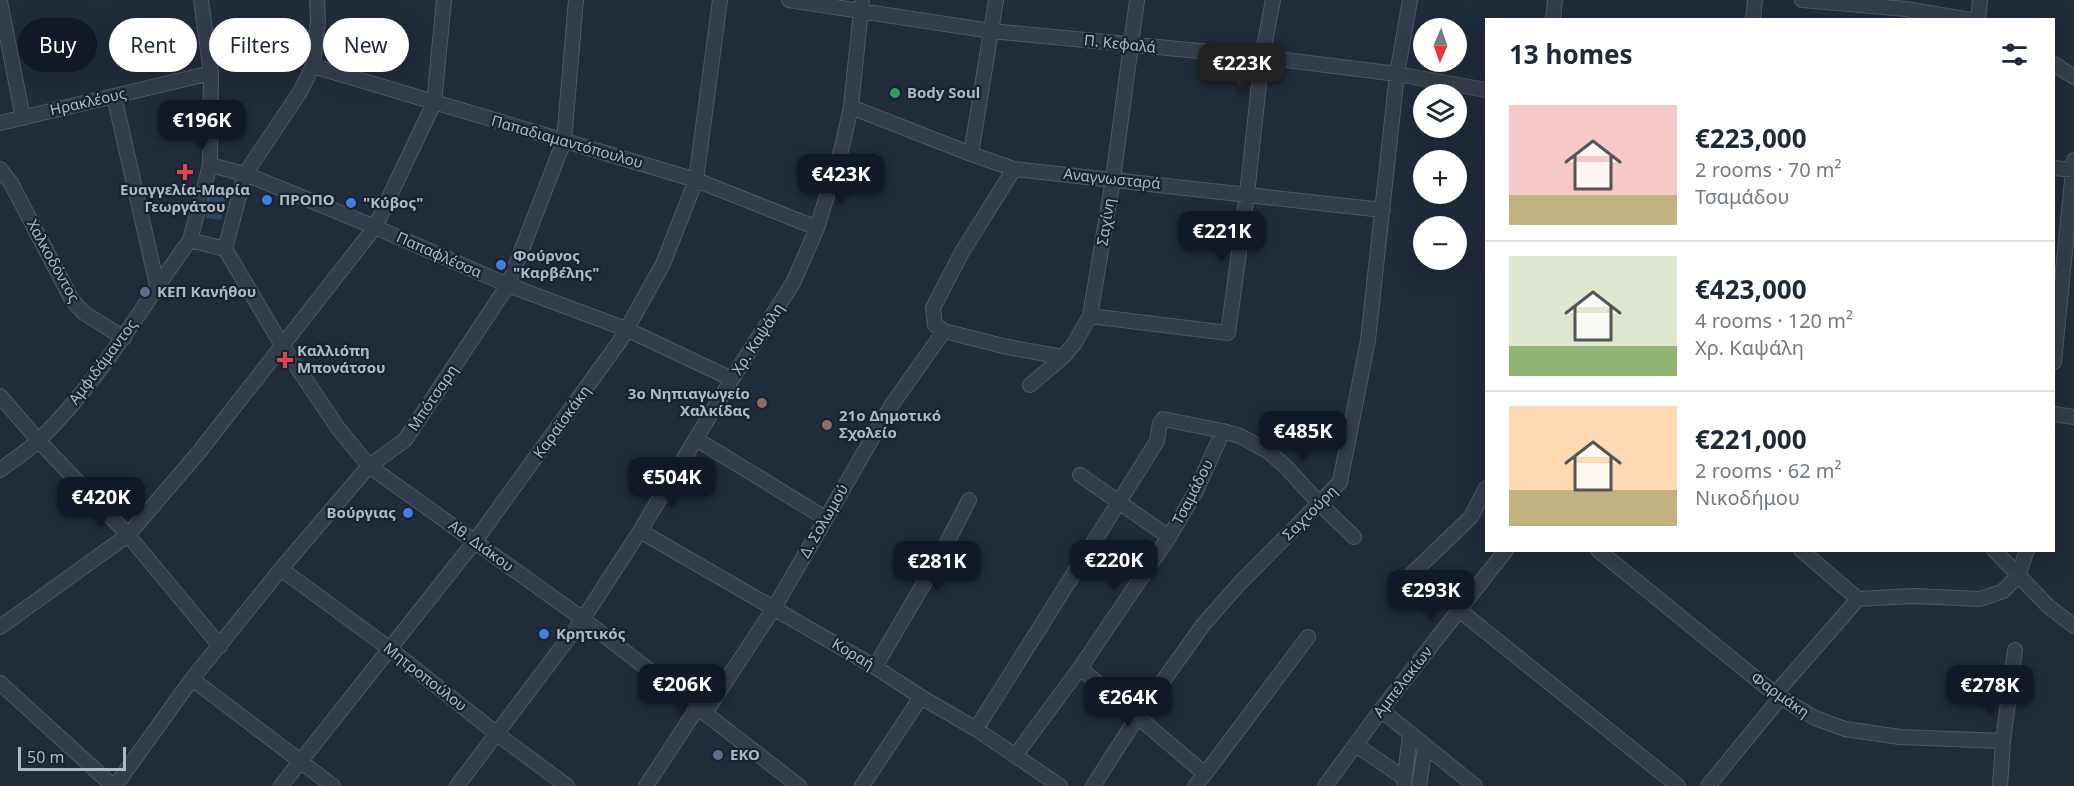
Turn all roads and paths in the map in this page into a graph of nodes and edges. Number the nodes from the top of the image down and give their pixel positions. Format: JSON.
{"nodes":[{"id":1,"x":201,"y":0,"type":"edge"},
{"id":2,"x":317,"y":0,"type":"edge"},
{"id":3,"x":444,"y":0,"type":"edge"},
{"id":4,"x":576,"y":0,"type":"edge"},
{"id":5,"x":720,"y":0,"type":"edge"},
{"id":6,"x":789,"y":0,"type":"edge"},
{"id":7,"x":996,"y":0,"type":"edge"},
{"id":8,"x":1137,"y":0,"type":"edge"},
{"id":9,"x":1273,"y":0,"type":"edge"},
{"id":10,"x":1410,"y":0,"type":"edge"},
{"id":11,"x":1555,"y":0,"type":"edge"},
{"id":12,"x":1755,"y":0,"type":"edge"},
{"id":13,"x":1803,"y":0,"type":"edge"},
{"id":14,"x":1980,"y":0,"type":"edge"},
{"id":15,"x":0,"y":2,"type":"edge"},
{"id":16,"x":861,"y":5,"type":"edge"},
{"id":17,"x":1905,"y":10,"type":"edge"},
{"id":18,"x":1553,"y":18,"type":"edge"},
{"id":19,"x":1753,"y":18,"type":"edge"},
{"id":20,"x":1957,"y":18,"type":"edge"},
{"id":21,"x":1978,"y":18,"type":"edge"},
{"id":22,"x":991,"y":31,"type":"junction"},
{"id":23,"x":1130,"y":45,"type":"junction"},
{"id":24,"x":1262,"y":57,"type":"junction"},
{"id":25,"x":2055,"y":65,"type":"edge"},
{"id":26,"x":313,"y":66,"type":"junction"},
{"id":27,"x":211,"y":73,"type":"junction"},
{"id":28,"x":1397,"y":74,"type":"junction"},
{"id":29,"x":2074,"y":77,"type":"edge"},
{"id":30,"x":1485,"y":90,"type":"edge"},
{"id":31,"x":114,"y":96,"type":"junction"},
{"id":32,"x":434,"y":103,"type":"junction"},
{"id":33,"x":851,"y":107,"type":"junction"},
{"id":34,"x":23,"y":118,"type":"junction"},
{"id":35,"x":0,"y":123,"type":"edge"},
{"id":36,"x":564,"y":141,"type":"junction"},
{"id":37,"x":971,"y":154,"type":"junction"},
{"id":38,"x":210,"y":165,"type":"junction"},
{"id":39,"x":2074,"y":167,"type":"edge"},
{"id":40,"x":2055,"y":168,"type":"edge"},
{"id":41,"x":0,"y":169,"type":"edge"},
{"id":42,"x":1014,"y":169,"type":"junction"},
{"id":43,"x":245,"y":174,"type":"junction"},
{"id":44,"x":1113,"y":179,"type":"junction"},
{"id":45,"x":696,"y":180,"type":"junction"},
{"id":46,"x":1247,"y":194,"type":"junction"},
{"id":47,"x":1383,"y":210,"type":"junction"},
{"id":48,"x":375,"y":227,"type":"junction"},
{"id":49,"x":817,"y":228,"type":"junction"},
{"id":50,"x":190,"y":240,"type":"junction"},
{"id":51,"x":225,"y":249,"type":"junction"},
{"id":52,"x":157,"y":285,"type":"junction"},
{"id":53,"x":508,"y":285,"type":"junction"},
{"id":54,"x":2063,"y":291,"type":"edge"},
{"id":55,"x":1090,"y":316,"type":"junction"},
{"id":56,"x":940,"y":328,"type":"junction"},
{"id":57,"x":626,"y":329,"type":"junction"},
{"id":58,"x":124,"y":338,"type":"junction"},
{"id":59,"x":282,"y":345,"type":"junction"},
{"id":60,"x":2055,"y":354,"type":"edge"},
{"id":61,"x":1063,"y":357,"type":"junction"},
{"id":62,"x":732,"y":379,"type":"junction"},
{"id":63,"x":1030,"y":385,"type":"dead end"},
{"id":64,"x":0,"y":396,"type":"edge"},
{"id":65,"x":2055,"y":414,"type":"edge"},
{"id":66,"x":2074,"y":417,"type":"edge"},
{"id":67,"x":1223,"y":431,"type":"junction"},
{"id":68,"x":696,"y":439,"type":"junction"},
{"id":69,"x":39,"y":441,"type":"junction"},
{"id":70,"x":369,"y":466,"type":"junction"},
{"id":71,"x":0,"y":470,"type":"edge"},
{"id":72,"x":1080,"y":475,"type":"dead end"},
{"id":73,"x":1485,"y":490,"type":"edge"},
{"id":74,"x":969,"y":500,"type":"dead end"},
{"id":75,"x":1118,"y":502,"type":"junction"},
{"id":76,"x":1319,"y":503,"type":"junction"},
{"id":77,"x":825,"y":518,"type":"junction"},
{"id":78,"x":640,"y":531,"type":"junction"},
{"id":79,"x":128,"y":535,"type":"junction"},
{"id":80,"x":1169,"y":537,"type":"junction"},
{"id":81,"x":1354,"y":537,"type":"dead end"},
{"id":82,"x":475,"y":541,"type":"junction"},
{"id":83,"x":1504,"y":552,"type":"edge"},
{"id":84,"x":1600,"y":552,"type":"edge"},
{"id":85,"x":1803,"y":552,"type":"edge"},
{"id":86,"x":1996,"y":552,"type":"edge"},
{"id":87,"x":2026,"y":552,"type":"edge"},
{"id":88,"x":281,"y":569,"type":"junction"},
{"id":89,"x":2018,"y":576,"type":"junction"},
{"id":90,"x":1396,"y":589,"type":"dead end"},
{"id":91,"x":1858,"y":599,"type":"junction"},
{"id":92,"x":774,"y":608,"type":"junction"},
{"id":93,"x":1459,"y":610,"type":"junction"},
{"id":94,"x":583,"y":619,"type":"junction"},
{"id":95,"x":2074,"y":626,"type":"edge"},
{"id":96,"x":0,"y":627,"type":"edge"},
{"id":97,"x":1308,"y":637,"type":"dead end"},
{"id":98,"x":220,"y":645,"type":"junction"},
{"id":99,"x":390,"y":649,"type":"junction"},
{"id":100,"x":2015,"y":650,"type":"dead end"},
{"id":101,"x":875,"y":667,"type":"junction"},
{"id":102,"x":1080,"y":668,"type":"junction"},
{"id":103,"x":192,"y":679,"type":"junction"},
{"id":104,"x":0,"y":683,"type":"edge"},
{"id":105,"x":1778,"y":696,"type":"junction"},
{"id":106,"x":921,"y":697,"type":"junction"},
{"id":107,"x":701,"y":710,"type":"junction"},
{"id":108,"x":1381,"y":710,"type":"junction"},
{"id":109,"x":1138,"y":716,"type":"junction"},
{"id":110,"x":976,"y":729,"type":"junction"},
{"id":111,"x":496,"y":734,"type":"junction"},
{"id":112,"x":1410,"y":735,"type":"junction"},
{"id":113,"x":2003,"y":741,"type":"junction"},
{"id":114,"x":1356,"y":745,"type":"junction"},
{"id":115,"x":1425,"y":747,"type":"junction"},
{"id":116,"x":1015,"y":756,"type":"junction"},
{"id":117,"x":301,"y":761,"type":"junction"},
{"id":118,"x":1205,"y":774,"type":"junction"},
{"id":119,"x":1404,"y":782,"type":"edge"},
{"id":120,"x":1472,"y":785,"type":"edge"},
{"id":121,"x":114,"y":786,"type":"edge"},
{"id":122,"x":281,"y":786,"type":"edge"},
{"id":123,"x":333,"y":786,"type":"edge"},
{"id":124,"x":457,"y":786,"type":"edge"},
{"id":125,"x":567,"y":786,"type":"edge"},
{"id":126,"x":646,"y":786,"type":"edge"},
{"id":127,"x":799,"y":786,"type":"edge"},
{"id":128,"x":862,"y":786,"type":"edge"},
{"id":129,"x":1060,"y":786,"type":"edge"},
{"id":130,"x":1093,"y":786,"type":"edge"},
{"id":131,"x":1196,"y":786,"type":"edge"},
{"id":132,"x":1325,"y":786,"type":"edge"},
{"id":133,"x":1419,"y":786,"type":"edge"},
{"id":134,"x":1678,"y":786,"type":"edge"},
{"id":135,"x":1708,"y":786,"type":"edge"},
{"id":136,"x":2000,"y":786,"type":"edge"}],
"edges":[{"from":1,"to":27,"type":"street"},
{"from":2,"to":26,"type":"street"},
{"from":3,"to":32,"type":"street"},
{"from":4,"to":36,"type":"street","name":"Μπότσαρη"},
{"from":5,"to":45,"type":"street","name":"Καραϊσκάκη"},
{"from":6,"to":16,"type":"street","name":"Π. Κεφαλά"},
{"from":7,"to":22,"type":"street"},
{"from":8,"to":23,"type":"street","name":"Σαχίνη"},
{"from":9,"to":24,"type":"street"},
{"from":10,"to":28,"type":"street","name":"Σαχτούρη"},
{"from":11,"to":18,"type":"street"},
{"from":12,"to":19,"type":"street"},
{"from":13,"to":17,"type":"street"},
{"from":14,"to":21,"type":"street"},
{"from":15,"to":34,"type":"street"},
{"from":16,"to":22,"type":"street","name":"Π. Κεφαλά"},
{"from":16,"to":33,"type":"street","name":"Χρ. Καψάλη"},
{"from":17,"to":20,"type":"street"},
{"from":22,"to":23,"type":"street","name":"Π. Κεφαλά"},
{"from":22,"to":37,"type":"street"},
{"from":23,"to":24,"type":"street","name":"Π. Κεφαλά"},
{"from":23,"to":44,"type":"street","name":"Σαχίνη"},
{"from":24,"to":28,"type":"street","name":"Π. Κεφαλά"},
{"from":24,"to":46,"type":"street"},
{"from":25,"to":29,"type":"street"},
{"from":26,"to":32,"type":"street","name":"Παπαδιαμαντόπουλου"},
{"from":26,"to":43,"type":"street"},
{"from":27,"to":31,"type":"street","name":"Ηρακλέους"},
{"from":27,"to":38,"type":"street"},
{"from":28,"to":30,"type":"street","name":"Π. Κεφαλά"},
{"from":28,"to":47,"type":"street","name":"Σαχτούρη"},
{"from":31,"to":34,"type":"street","name":"Ηρακλέους"},
{"from":31,"to":52,"type":"street"},
{"from":32,"to":36,"type":"street","name":"Παπαδιαμαντόπουλου"},
{"from":32,"to":48,"type":"street"},
{"from":33,"to":37,"type":"street","name":"Αναγνωσταρά"},
{"from":33,"to":49,"type":"street","name":"Χρ. Καψάλη"},
{"from":34,"to":35,"type":"street","name":"Ηρακλέους"},
{"from":36,"to":45,"type":"street","name":"Παπαδιαμαντόπουλου"},
{"from":36,"to":53,"type":"street","name":"Μπότσαρη"},
{"from":37,"to":42,"type":"street","name":"Αναγνωσταρά"},
{"from":38,"to":43,"type":"street","name":"Παπαφλέσσα"},
{"from":38,"to":50,"type":"street"},
{"from":39,"to":40,"type":"street"},
{"from":39,"to":54,"type":"street"},
{"from":41,"to":58,"type":"street","name":"Χαλκοδόντος"},
{"from":42,"to":44,"type":"street","name":"Αναγνωσταρά"},
{"from":42,"to":56,"type":"street","name":"Δ. Σολωμού"},
{"from":43,"to":48,"type":"street","name":"Παπαφλέσσα"},
{"from":43,"to":51,"type":"street"},
{"from":44,"to":46,"type":"street","name":"Αναγνωσταρά"},
{"from":44,"to":55,"type":"street","name":"Σαχίνη"},
{"from":45,"to":49,"type":"street","name":"Παπαδιαμαντόπουλου"},
{"from":45,"to":57,"type":"street","name":"Καραϊσκάκη"},
{"from":46,"to":47,"type":"street","name":"Αναγνωσταρά"},
{"from":46,"to":55,"type":"street"},
{"from":47,"to":76,"type":"street","name":"Σαχτούρη"},
{"from":48,"to":53,"type":"street","name":"Παπαφλέσσα"},
{"from":48,"to":59,"type":"street"},
{"from":49,"to":62,"type":"street","name":"Χρ. Καψάλη"},
{"from":50,"to":51,"type":"street"},
{"from":50,"to":52,"type":"street","name":"Αμφιδάμαντος"},
{"from":51,"to":59,"type":"street","name":"Αθ. Διάκου"},
{"from":52,"to":58,"type":"street","name":"Αμφιδάμαντος"},
{"from":53,"to":57,"type":"street","name":"Παπαφλέσσα"},
{"from":53,"to":70,"type":"street","name":"Μπότσαρη"},
{"from":54,"to":60,"type":"street"},
{"from":55,"to":61,"type":"street","name":"Σαχίνη"},
{"from":56,"to":61,"type":"street"},
{"from":56,"to":77,"type":"street","name":"Δ. Σολωμού"},
{"from":57,"to":62,"type":"street","name":"Παπαφλέσσα"},
{"from":57,"to":82,"type":"street","name":"Καραϊσκάκη"},
{"from":58,"to":69,"type":"street","name":"Αμφιδάμαντος"},
{"from":59,"to":70,"type":"street","name":"Αθ. Διάκου"},
{"from":59,"to":79,"type":"street"},
{"from":61,"to":63,"type":"street","name":"Σαχίνη"},
{"from":62,"to":68,"type":"street","name":"Χρ. Καψάλη"},
{"from":64,"to":69,"type":"street"},
{"from":65,"to":66,"type":"street"},
{"from":67,"to":75,"type":"street"},
{"from":67,"to":76,"type":"street"},
{"from":67,"to":80,"type":"street","name":"Τσαμάδου"},
{"from":68,"to":77,"type":"street"},
{"from":68,"to":78,"type":"street","name":"Χρ. Καψάλη"},
{"from":69,"to":71,"type":"street","name":"Αμφιδάμαντος"},
{"from":69,"to":79,"type":"street"},
{"from":70,"to":82,"type":"street","name":"Αθ. Διάκου"},
{"from":70,"to":88,"type":"street","name":"Μπότσαρη"},
{"from":72,"to":75,"type":"street"},
{"from":73,"to":90,"type":"street"},
{"from":74,"to":101,"type":"street"},
{"from":75,"to":80,"type":"street"},
{"from":75,"to":110,"type":"street"},
{"from":76,"to":81,"type":"street"},
{"from":76,"to":109,"type":"street","name":"Σαχτούρη"},
{"from":77,"to":92,"type":"street","name":"Δ. Σολωμού"},
{"from":78,"to":92,"type":"street","name":"Κοραή"},
{"from":78,"to":94,"type":"street","name":"Χρ. Καψάλη"},
{"from":79,"to":96,"type":"street"},
{"from":79,"to":98,"type":"street"},
{"from":80,"to":102,"type":"street","name":"Τσαμάδου"},
{"from":82,"to":94,"type":"street","name":"Αθ. Διάκου"},
{"from":82,"to":99,"type":"street","name":"Καραϊσκάκη"},
{"from":83,"to":93,"type":"street","name":"Αμπελακίων"},
{"from":84,"to":105,"type":"street","name":"Φαρμάκη"},
{"from":85,"to":91,"type":"street"},
{"from":86,"to":89,"type":"street"},
{"from":87,"to":89,"type":"street"},
{"from":88,"to":98,"type":"street","name":"Μπότσαρη"},
{"from":88,"to":99,"type":"street","name":"Μητροπούλου"},
{"from":89,"to":91,"type":"street"},
{"from":89,"to":95,"type":"street"},
{"from":91,"to":105,"type":"street"},
{"from":92,"to":101,"type":"street","name":"Κοραή"},
{"from":92,"to":107,"type":"street","name":"Δ. Σολωμού"},
{"from":93,"to":108,"type":"street","name":"Αμπελακίων"},
{"from":93,"to":134,"type":"street"},
{"from":94,"to":107,"type":"street","name":"Αθ. Διάκου"},
{"from":94,"to":111,"type":"street","name":"Χρ. Καψάλη"},
{"from":97,"to":118,"type":"street"},
{"from":98,"to":103,"type":"street","name":"Μπότσαρη"},
{"from":99,"to":111,"type":"street","name":"Μητροπούλου"},
{"from":99,"to":117,"type":"street","name":"Καραϊσκάκη"},
{"from":100,"to":113,"type":"street"},
{"from":101,"to":106,"type":"street","name":"Κοραή"},
{"from":102,"to":109,"type":"street"},
{"from":102,"to":116,"type":"street","name":"Τσαμάδου"},
{"from":103,"to":117,"type":"street"},
{"from":103,"to":121,"type":"street","name":"Μπότσαρη"},
{"from":104,"to":121,"type":"street"},
{"from":105,"to":113,"type":"street","name":"Φαρμάκη"},
{"from":105,"to":135,"type":"street"},
{"from":106,"to":110,"type":"street","name":"Κοραή"},
{"from":106,"to":128,"type":"street"},
{"from":107,"to":126,"type":"street","name":"Δ. Σολωμού"},
{"from":107,"to":127,"type":"street","name":"Αθ. Διάκου"},
{"from":108,"to":112,"type":"street"},
{"from":108,"to":114,"type":"street","name":"Αμπελακίων"},
{"from":109,"to":118,"type":"street"},
{"from":109,"to":130,"type":"street","name":"Σαχτούρη"},
{"from":110,"to":116,"type":"street","name":"Κοραή"},
{"from":111,"to":124,"type":"street","name":"Χρ. Καψάλη"},
{"from":111,"to":125,"type":"street","name":"Μητροπούλου"},
{"from":112,"to":115,"type":"street"},
{"from":112,"to":119,"type":"street"},
{"from":113,"to":136,"type":"street"},
{"from":114,"to":119,"type":"street"},
{"from":114,"to":132,"type":"street","name":"Αμπελακίων"},
{"from":115,"to":120,"type":"street"},
{"from":115,"to":133,"type":"street"},
{"from":116,"to":129,"type":"street","name":"Κοραή"},
{"from":117,"to":122,"type":"street","name":"Καραϊσκάκη"},
{"from":117,"to":123,"type":"street"},
{"from":118,"to":131,"type":"street"}]}
